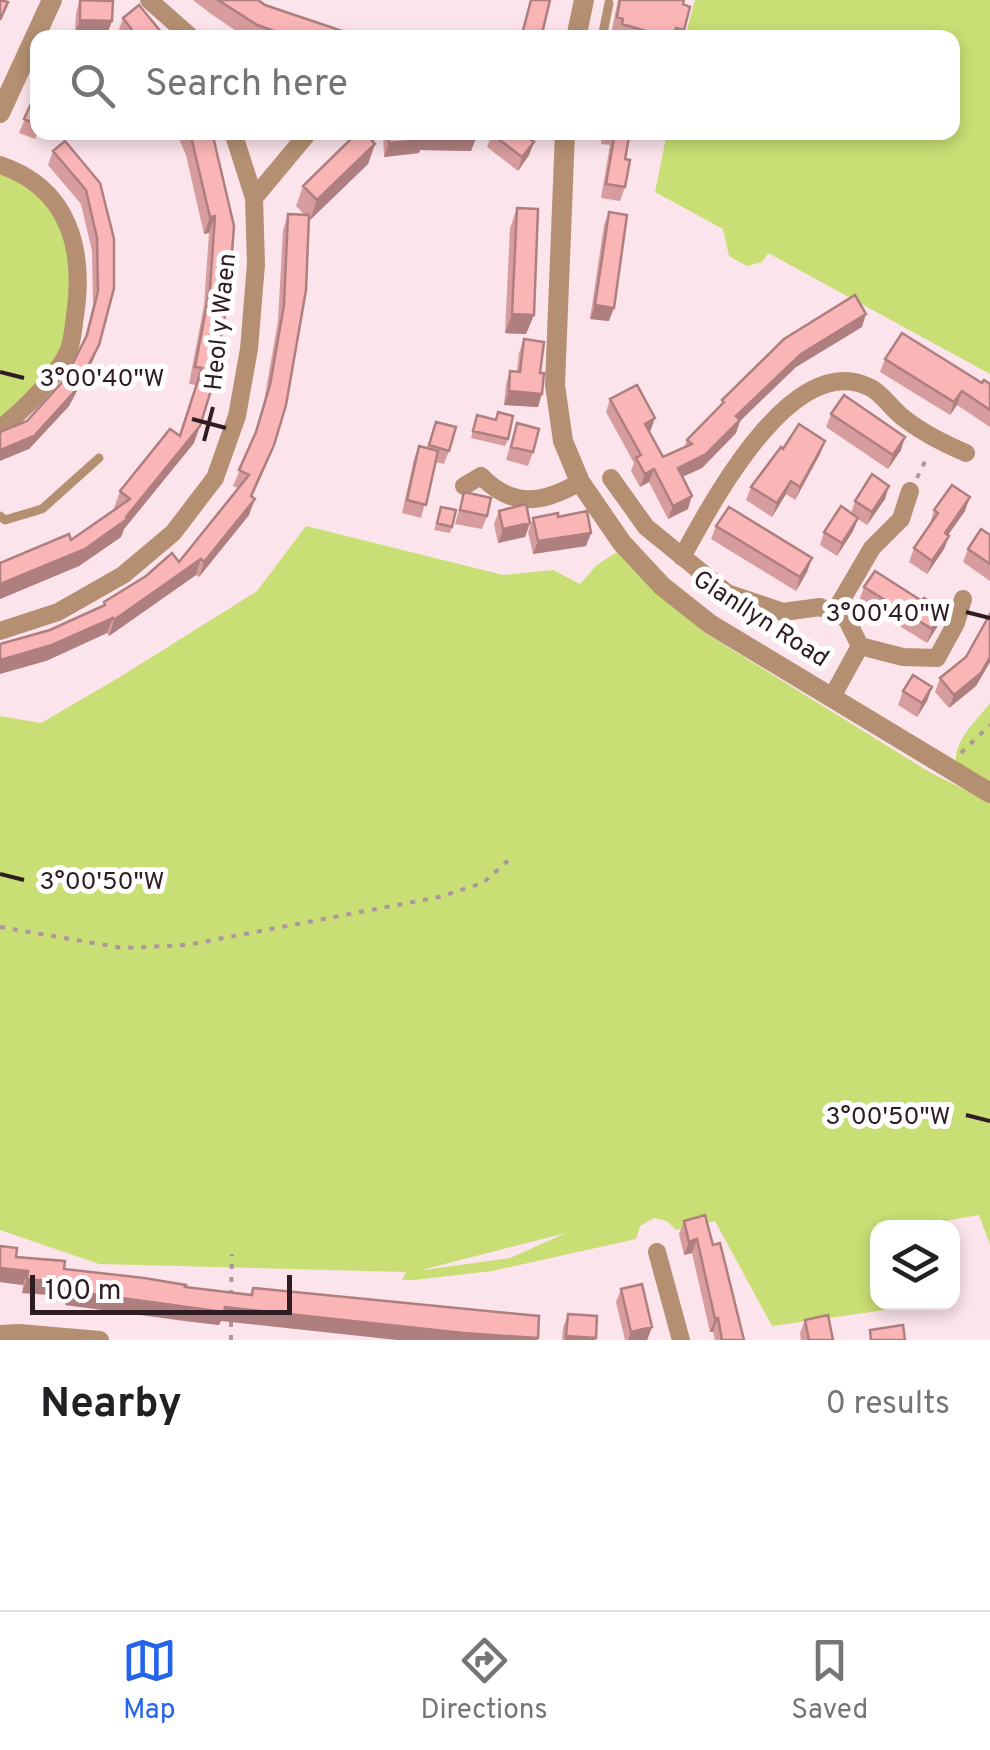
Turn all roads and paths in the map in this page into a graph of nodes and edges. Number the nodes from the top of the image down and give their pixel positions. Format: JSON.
{"nodes":[{"id":1,"x":52,"y":0,"type":"edge"},
{"id":2,"x":149,"y":0,"type":"edge"},
{"id":3,"x":584,"y":0,"type":"edge"},
{"id":4,"x":609,"y":3,"type":"dead end"},
{"id":5,"x":38,"y":30,"type":"edge"},
{"id":6,"x":183,"y":30,"type":"edge"},
{"id":7,"x":586,"y":30,"type":"edge"},
{"id":8,"x":592,"y":30,"type":"edge"},
{"id":9,"x":30,"y":48,"type":"edge"},
{"id":10,"x":0,"y":113,"type":"edge"},
{"id":11,"x":236,"y":140,"type":"edge"},
{"id":12,"x":302,"y":140,"type":"edge"},
{"id":13,"x":566,"y":140,"type":"edge"},
{"id":14,"x":0,"y":165,"type":"edge"},
{"id":15,"x":254,"y":198,"type":"junction"},
{"id":16,"x":0,"y":429,"type":"edge"},
{"id":17,"x":936,"y":438,"type":"junction"},
{"id":18,"x":966,"y":452,"type":"dead end"},
{"id":19,"x":99,"y":458,"type":"dead end"},
{"id":20,"x":611,"y":478,"type":"dead end"},
{"id":21,"x":580,"y":482,"type":"junction"},
{"id":22,"x":464,"y":486,"type":"dead end"},
{"id":23,"x":910,"y":491,"type":"joint"},
{"id":24,"x":0,"y":516,"type":"edge"},
{"id":25,"x":682,"y":557,"type":"junction"},
{"id":26,"x":963,"y":599,"type":"dead end"},
{"id":27,"x":834,"y":613,"type":"junction"},
{"id":28,"x":0,"y":631,"type":"edge"},
{"id":29,"x":860,"y":646,"type":"junction"},
{"id":30,"x":832,"y":697,"type":"junction"},
{"id":31,"x":990,"y":725,"type":"edge"},
{"id":32,"x":948,"y":767,"type":"junction"},
{"id":33,"x":990,"y":793,"type":"edge"},
{"id":34,"x":512,"y":857,"type":"dead end"},
{"id":35,"x":0,"y":927,"type":"edge"},
{"id":36,"x":658,"y":1252,"type":"dead end"},
{"id":37,"x":232,"y":1254,"type":"dead end"},
{"id":38,"x":0,"y":1334,"type":"edge"},
{"id":39,"x":100,"y":1340,"type":"edge"},
{"id":40,"x":231,"y":1340,"type":"edge"},
{"id":41,"x":681,"y":1340,"type":"edge"}],
"edges":[{"from":1,"to":5,"type":"street"},
{"from":2,"to":6,"type":"street"},
{"from":3,"to":7,"type":"street"},
{"from":4,"to":8,"type":"lane"},
{"from":9,"to":10,"type":"street"},
{"from":11,"to":15,"type":"street","name":"Heol y Waen"},
{"from":12,"to":15,"type":"street"},
{"from":13,"to":21,"type":"street","name":"Glanllyn Road"},
{"from":14,"to":16,"type":"street"},
{"from":15,"to":28,"type":"street","name":"Heol y Waen"},
{"from":17,"to":18,"type":"street"},
{"from":17,"to":23,"type":"path"},
{"from":17,"to":25,"type":"street"},
{"from":19,"to":24,"type":"lane"},
{"from":20,"to":25,"type":"street"},
{"from":21,"to":22,"type":"street"},
{"from":21,"to":30,"type":"street","name":"Glanllyn Road"},
{"from":23,"to":27,"type":"street"},
{"from":25,"to":27,"type":"street"},
{"from":26,"to":29,"type":"street"},
{"from":27,"to":29,"type":"street"},
{"from":29,"to":30,"type":"street"},
{"from":30,"to":32,"type":"street","name":"Glanllyn Road"},
{"from":31,"to":32,"type":"path"},
{"from":32,"to":33,"type":"street","name":"Glanllyn Road"},
{"from":34,"to":35,"type":"path"},
{"from":36,"to":41,"type":"street"},
{"from":37,"to":40,"type":"path"},
{"from":38,"to":39,"type":"street"}]}
